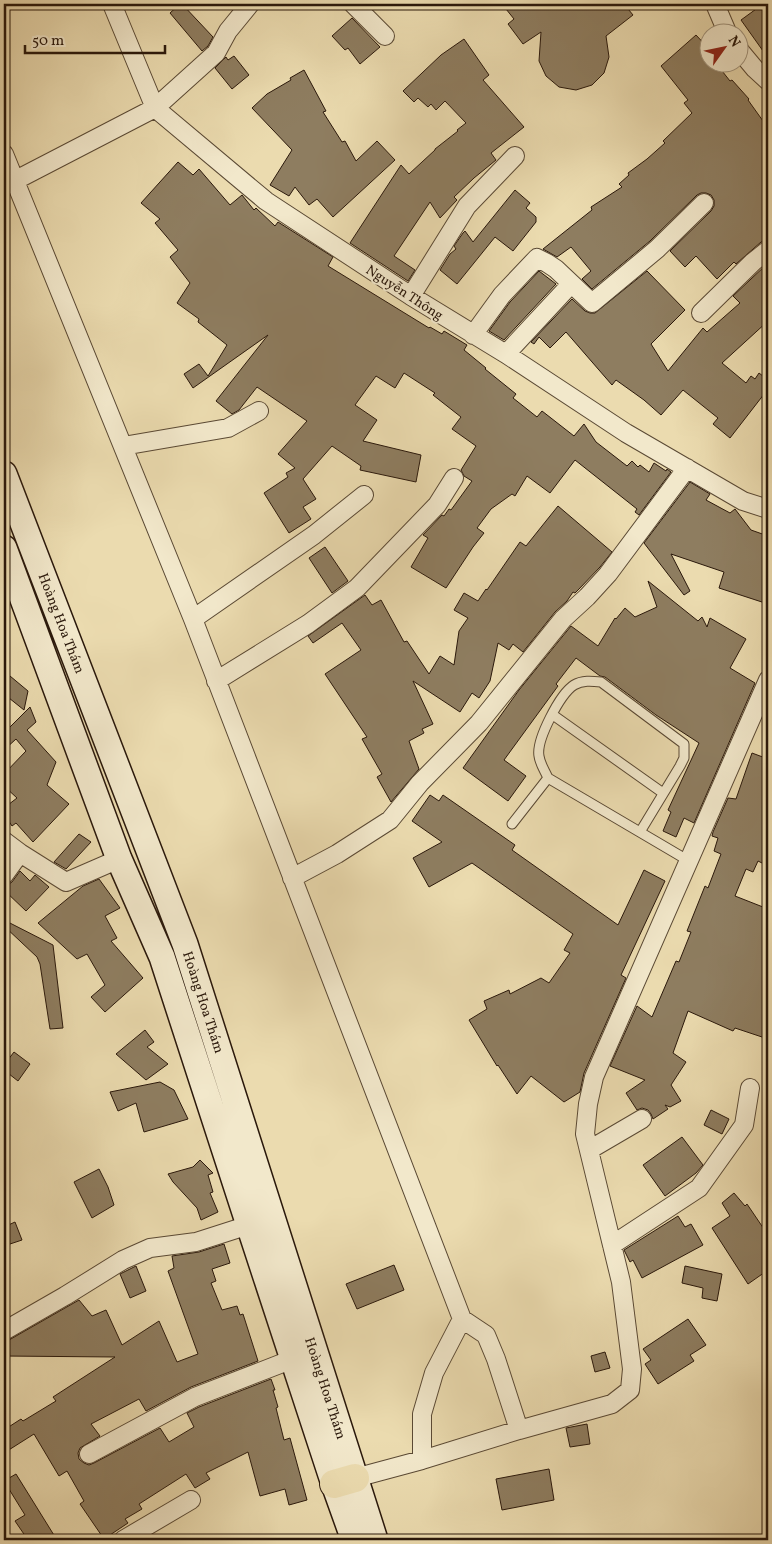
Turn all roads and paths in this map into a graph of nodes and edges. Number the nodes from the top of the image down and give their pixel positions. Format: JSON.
{"nodes":[{"id":1,"x":112,"y":4,"type":"edge"},
{"id":2,"x":250,"y":4,"type":"edge"},
{"id":3,"x":353,"y":4,"type":"edge"},
{"id":4,"x":715,"y":4,"type":"edge"},
{"id":5,"x":723,"y":22,"type":"edge"},
{"id":6,"x":385,"y":36,"type":"dead end"},
{"id":7,"x":750,"y":63,"type":"edge"},
{"id":8,"x":768,"y":81,"type":"edge"},
{"id":9,"x":156,"y":108,"type":"junction"},
{"id":10,"x":4,"y":154,"type":"edge"},
{"id":11,"x":515,"y":156,"type":"dead end"},
{"id":12,"x":16,"y":180,"type":"junction"},
{"id":13,"x":704,"y":203,"type":"dead end"},
{"id":14,"x":768,"y":250,"type":"edge"},
{"id":15,"x":571,"y":284,"type":"junction"},
{"id":16,"x":411,"y":296,"type":"junction"},
{"id":17,"x":701,"y":313,"type":"dead end"},
{"id":18,"x":473,"y":335,"type":"junction"},
{"id":19,"x":506,"y":354,"type":"junction"},
{"id":20,"x":259,"y":411,"type":"dead end"},
{"id":21,"x":123,"y":446,"type":"junction"},
{"id":22,"x":687,"y":468,"type":"junction"},
{"id":23,"x":4,"y":474,"type":"edge"},
{"id":24,"x":454,"y":478,"type":"dead end"},
{"id":25,"x":364,"y":495,"type":"dead end"},
{"id":26,"x":768,"y":509,"type":"edge"},
{"id":27,"x":4,"y":548,"type":"edge"},
{"id":28,"x":193,"y":619,"type":"junction"},
{"id":29,"x":768,"y":680,"type":"edge"},
{"id":30,"x":216,"y":681,"type":"junction"},
{"id":31,"x":553,"y":715,"type":"junction"},
{"id":32,"x":548,"y":778,"type":"junction"},
{"id":33,"x":663,"y":793,"type":"junction"},
{"id":34,"x":512,"y":824,"type":"dead end"},
{"id":35,"x":640,"y":832,"type":"junction"},
{"id":36,"x":4,"y":841,"type":"edge"},
{"id":37,"x":20,"y":854,"type":"junction"},
{"id":38,"x":119,"y":859,"type":"junction"},
{"id":39,"x":689,"y":861,"type":"junction"},
{"id":40,"x":4,"y":875,"type":"edge"},
{"id":41,"x":292,"y":878,"type":"junction"},
{"id":42,"x":750,"y":1088,"type":"dead end"},
{"id":43,"x":642,"y":1119,"type":"dead end"},
{"id":44,"x":589,"y":1150,"type":"junction"},
{"id":45,"x":249,"y":1225,"type":"junction"},
{"id":46,"x":612,"y":1245,"type":"junction"},
{"id":47,"x":462,"y":1319,"type":"junction"},
{"id":48,"x":4,"y":1331,"type":"edge"},
{"id":49,"x":293,"y":1359,"type":"junction"},
{"id":50,"x":520,"y":1430,"type":"junction"},
{"id":51,"x":89,"y":1454,"type":"dead end"},
{"id":52,"x":422,"y":1460,"type":"junction"},
{"id":53,"x":345,"y":1481,"type":"junction"},
{"id":54,"x":191,"y":1500,"type":"dead end"},
{"id":55,"x":123,"y":1540,"type":"edge"},
{"id":56,"x":354,"y":1540,"type":"edge"},
{"id":57,"x":376,"y":1540,"type":"edge"}],
"edges":[{"from":1,"to":9,"type":"street","name":"Nguyễn Thông"},
{"from":2,"to":9,"type":"street"},
{"from":3,"to":6,"type":"street"},
{"from":4,"to":5,"type":"street"},
{"from":7,"to":8,"type":"street"},
{"from":9,"to":12,"type":"street"},
{"from":9,"to":16,"type":"street","name":"Nguyễn Thông"},
{"from":10,"to":12,"type":"street"},
{"from":11,"to":16,"type":"street"},
{"from":12,"to":21,"type":"street"},
{"from":13,"to":15,"type":"street"},
{"from":14,"to":17,"type":"street"},
{"from":15,"to":18,"type":"street"},
{"from":15,"to":19,"type":"street"},
{"from":16,"to":18,"type":"street","name":"Nguyễn Thông"},
{"from":18,"to":19,"type":"street","name":"Nguyễn Thông"},
{"from":19,"to":22,"type":"street","name":"Nguyễn Thông"},
{"from":20,"to":21,"type":"street"},
{"from":21,"to":28,"type":"street"},
{"from":22,"to":26,"type":"street","name":"Nguyễn Thông"},
{"from":22,"to":41,"type":"street"},
{"from":23,"to":53,"type":"main road","name":"Hoàng Hoa Thám"},
{"from":24,"to":30,"type":"street"},
{"from":25,"to":28,"type":"street"},
{"from":27,"to":38,"type":"main road","name":"Hoàng Hoa Thám"},
{"from":28,"to":30,"type":"street"},
{"from":29,"to":39,"type":"street"},
{"from":30,"to":41,"type":"street"},
{"from":31,"to":32,"type":"lane"},
{"from":31,"to":33,"type":"lane"},
{"from":31,"to":33,"type":"lane"},
{"from":32,"to":34,"type":"lane"},
{"from":32,"to":35,"type":"lane"},
{"from":33,"to":35,"type":"lane"},
{"from":35,"to":39,"type":"lane"},
{"from":36,"to":37,"type":"street"},
{"from":37,"to":38,"type":"street"},
{"from":37,"to":40,"type":"street"},
{"from":38,"to":45,"type":"main road","name":"Hoàng Hoa Thám"},
{"from":39,"to":44,"type":"street"},
{"from":41,"to":47,"type":"street"},
{"from":42,"to":46,"type":"street"},
{"from":43,"to":44,"type":"street"},
{"from":44,"to":46,"type":"street"},
{"from":45,"to":48,"type":"street"},
{"from":45,"to":49,"type":"main road","name":"Hoàng Hoa Thám"},
{"from":46,"to":50,"type":"street"},
{"from":47,"to":50,"type":"street"},
{"from":47,"to":52,"type":"street"},
{"from":49,"to":51,"type":"street"},
{"from":49,"to":53,"type":"main road","name":"Hoàng Hoa Thám"},
{"from":50,"to":52,"type":"street"},
{"from":52,"to":53,"type":"street"},
{"from":53,"to":56,"type":"main road","name":"Hoàng Hoa Thám"},
{"from":53,"to":57,"type":"main road","name":"Hoàng Hoa Thám"},
{"from":54,"to":55,"type":"street"}]}
